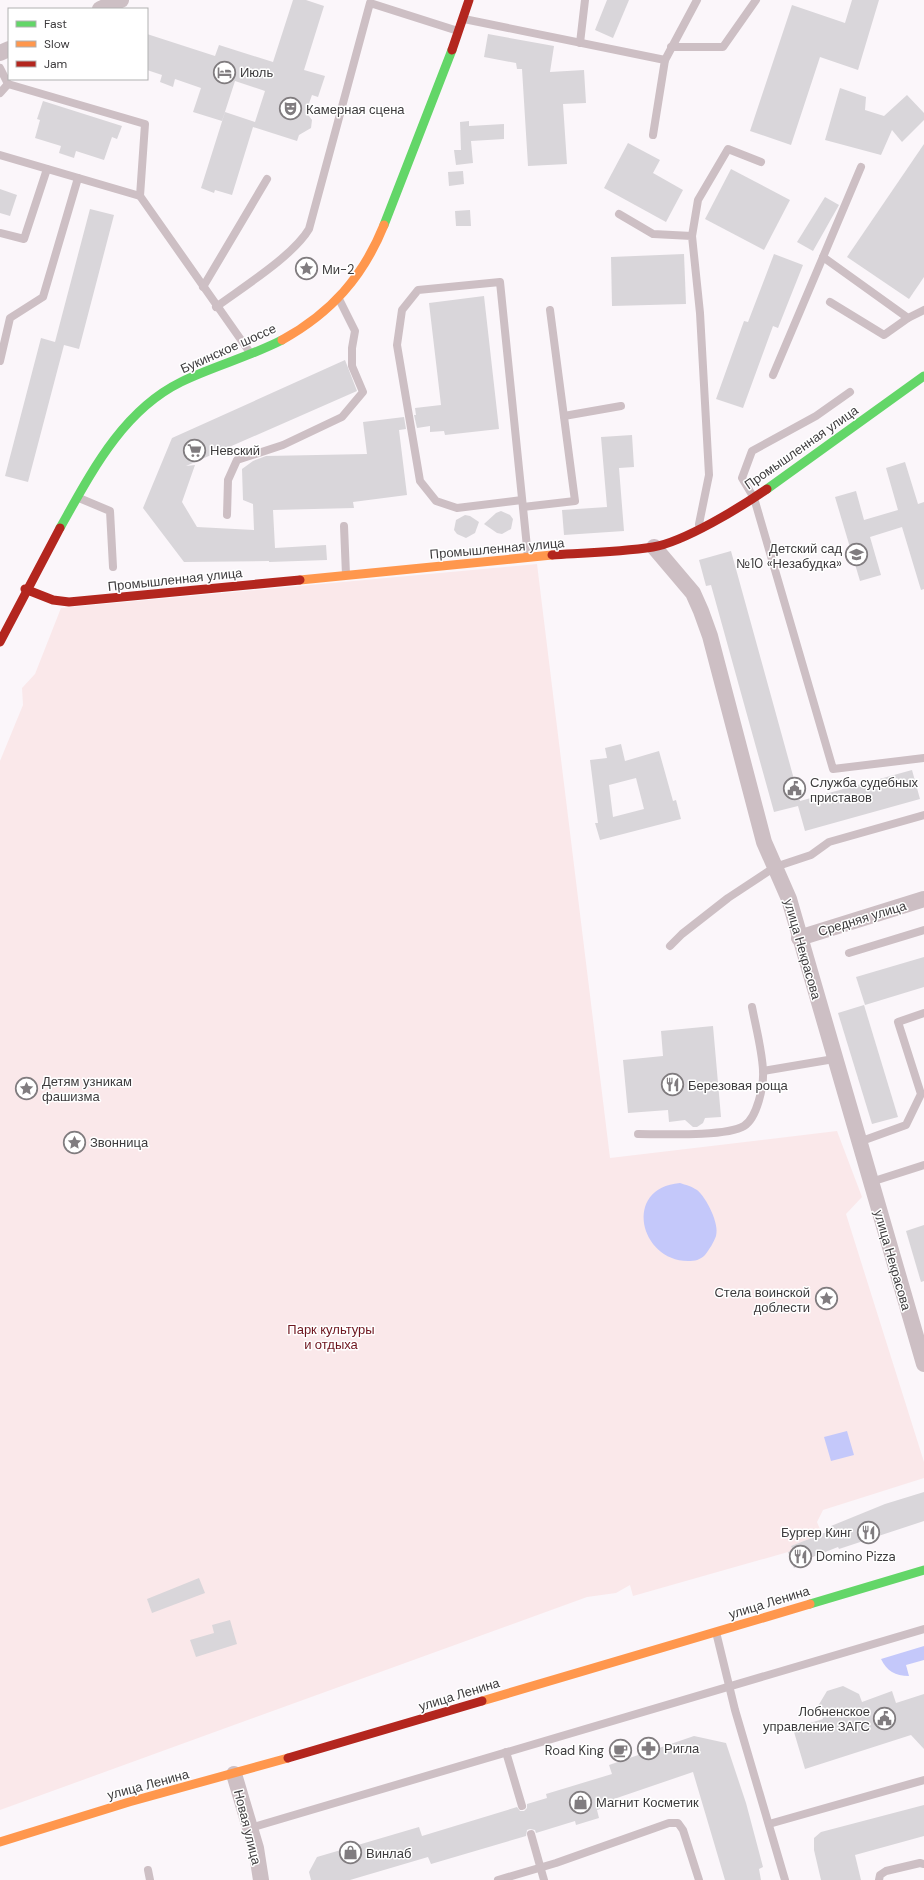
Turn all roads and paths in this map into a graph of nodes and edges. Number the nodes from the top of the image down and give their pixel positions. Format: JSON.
{"nodes":[{"id":1,"x":121,"y":0,"type":"edge"},
{"id":2,"x":470,"y":0,"type":"edge"},
{"id":3,"x":585,"y":0,"type":"edge"},
{"id":4,"x":697,"y":0,"type":"edge"},
{"id":5,"x":756,"y":0,"type":"edge"},
{"id":6,"x":102,"y":8,"type":"edge"},
{"id":7,"x":463,"y":19,"type":"junction"},
{"id":8,"x":459,"y":32,"type":"junction"},
{"id":9,"x":580,"y":43,"type":"junction"},
{"id":10,"x":672,"y":47,"type":"junction"},
{"id":11,"x":665,"y":60,"type":"junction"},
{"id":12,"x":0,"y":68,"type":"edge"},
{"id":13,"x":8,"y":84,"type":"junction"},
{"id":14,"x":0,"y":93,"type":"edge"},
{"id":15,"x":653,"y":134,"type":"dead end"},
{"id":16,"x":0,"y":155,"type":"edge"},
{"id":17,"x":761,"y":162,"type":"dead end"},
{"id":18,"x":861,"y":167,"type":"dead end"},
{"id":19,"x":47,"y":169,"type":"junction"},
{"id":20,"x":78,"y":178,"type":"junction"},
{"id":21,"x":267,"y":179,"type":"dead end"},
{"id":22,"x":140,"y":196,"type":"junction"},
{"id":23,"x":619,"y":214,"type":"dead end"},
{"id":24,"x":0,"y":233,"type":"edge"},
{"id":25,"x":692,"y":236,"type":"junction"},
{"id":26,"x":823,"y":257,"type":"junction"},
{"id":27,"x":203,"y":287,"type":"junction"},
{"id":28,"x":339,"y":298,"type":"junction"},
{"id":29,"x":830,"y":302,"type":"dead end"},
{"id":30,"x":216,"y":306,"type":"junction"},
{"id":31,"x":550,"y":310,"type":"dead end"},
{"id":32,"x":924,"y":310,"type":"edge"},
{"id":33,"x":908,"y":318,"type":"junction"},
{"id":34,"x":251,"y":355,"type":"junction"},
{"id":35,"x":0,"y":360,"type":"edge"},
{"id":36,"x":772,"y":375,"type":"dead end"},
{"id":37,"x":924,"y":376,"type":"edge"},
{"id":38,"x":850,"y":392,"type":"dead end"},
{"id":39,"x":621,"y":406,"type":"dead end"},
{"id":40,"x":564,"y":416,"type":"junction"},
{"id":41,"x":78,"y":497,"type":"junction"},
{"id":42,"x":754,"y":498,"type":"junction"},
{"id":43,"x":523,"y":504,"type":"junction"},
{"id":44,"x":227,"y":514,"type":"dead end"},
{"id":45,"x":344,"y":526,"type":"dead end"},
{"id":46,"x":698,"y":530,"type":"junction"},
{"id":47,"x":654,"y":548,"type":"junction"},
{"id":48,"x":528,"y":558,"type":"junction"},
{"id":49,"x":113,"y":567,"type":"dead end"},
{"id":50,"x":346,"y":576,"type":"junction"},
{"id":51,"x":25,"y":589,"type":"junction"},
{"id":52,"x":0,"y":642,"type":"edge"},
{"id":53,"x":924,"y":758,"type":"edge"},
{"id":54,"x":924,"y":815,"type":"edge"},
{"id":55,"x":775,"y":867,"type":"junction"},
{"id":56,"x":924,"y":899,"type":"edge"},
{"id":57,"x":924,"y":930,"type":"edge"},
{"id":58,"x":799,"y":938,"type":"junction"},
{"id":59,"x":670,"y":946,"type":"dead end"},
{"id":60,"x":849,"y":953,"type":"dead end"},
{"id":61,"x":752,"y":1008,"type":"dead end"},
{"id":62,"x":924,"y":1013,"type":"edge"},
{"id":63,"x":834,"y":1059,"type":"junction"},
{"id":64,"x":763,"y":1071,"type":"junction"},
{"id":65,"x":922,"y":1094,"type":"edge"},
{"id":66,"x":638,"y":1134,"type":"dead end"},
{"id":67,"x":859,"y":1142,"type":"junction"},
{"id":68,"x":924,"y":1165,"type":"edge"},
{"id":69,"x":871,"y":1182,"type":"junction"},
{"id":70,"x":924,"y":1364,"type":"edge"},
{"id":71,"x":924,"y":1570,"type":"edge"},
{"id":72,"x":924,"y":1629,"type":"edge"},
{"id":73,"x":716,"y":1632,"type":"junction"},
{"id":74,"x":729,"y":1686,"type":"junction"},
{"id":75,"x":506,"y":1752,"type":"junction"},
{"id":76,"x":234,"y":1774,"type":"junction"},
{"id":77,"x":924,"y":1780,"type":"edge"},
{"id":78,"x":522,"y":1806,"type":"dead end"},
{"id":79,"x":768,"y":1824,"type":"junction"},
{"id":80,"x":250,"y":1828,"type":"junction"},
{"id":81,"x":531,"y":1834,"type":"dead end"},
{"id":82,"x":0,"y":1842,"type":"edge"},
{"id":83,"x":924,"y":1864,"type":"edge"},
{"id":84,"x":540,"y":1868,"type":"junction"},
{"id":85,"x":148,"y":1870,"type":"dead end"},
{"id":86,"x":509,"y":1878,"type":"edge"},
{"id":87,"x":150,"y":1880,"type":"edge"},
{"id":88,"x":261,"y":1880,"type":"edge"},
{"id":89,"x":498,"y":1880,"type":"edge"},
{"id":90,"x":544,"y":1880,"type":"edge"},
{"id":91,"x":699,"y":1880,"type":"edge"},
{"id":92,"x":785,"y":1880,"type":"edge"},
{"id":93,"x":879,"y":1880,"type":"edge"}],
"edges":[{"from":1,"to":6,"type":"street"},
{"from":2,"to":7,"type":"street","name":"Букинское шоссе"},
{"from":3,"to":9,"type":"lane"},
{"from":4,"to":10,"type":"lane"},
{"from":5,"to":10,"type":"lane"},
{"from":7,"to":8,"type":"street","name":"Букинское шоссе"},
{"from":7,"to":9,"type":"lane"},
{"from":8,"to":28,"type":"street","name":"Букинское шоссе"},
{"from":8,"to":30,"type":"lane"},
{"from":9,"to":11,"type":"lane"},
{"from":10,"to":11,"type":"lane"},
{"from":11,"to":15,"type":"lane"},
{"from":12,"to":13,"type":"lane"},
{"from":13,"to":14,"type":"lane"},
{"from":13,"to":22,"type":"lane"},
{"from":16,"to":19,"type":"lane"},
{"from":17,"to":25,"type":"lane"},
{"from":18,"to":26,"type":"lane"},
{"from":19,"to":20,"type":"lane"},
{"from":19,"to":24,"type":"lane"},
{"from":20,"to":22,"type":"lane"},
{"from":20,"to":35,"type":"lane"},
{"from":21,"to":27,"type":"lane"},
{"from":22,"to":27,"type":"lane"},
{"from":23,"to":25,"type":"lane"},
{"from":25,"to":46,"type":"lane"},
{"from":26,"to":33,"type":"lane"},
{"from":26,"to":36,"type":"lane"},
{"from":27,"to":30,"type":"lane"},
{"from":28,"to":34,"type":"street","name":"Букинское шоссе"},
{"from":28,"to":44,"type":"lane"},
{"from":29,"to":33,"type":"lane"},
{"from":30,"to":34,"type":"lane"},
{"from":31,"to":40,"type":"lane"},
{"from":32,"to":33,"type":"lane"},
{"from":34,"to":41,"type":"street","name":"Букинское шоссе"},
{"from":37,"to":42,"type":"street","name":"Промышленная улица"},
{"from":38,"to":42,"type":"lane"},
{"from":39,"to":40,"type":"lane"},
{"from":40,"to":43,"type":"lane"},
{"from":41,"to":49,"type":"lane"},
{"from":41,"to":51,"type":"street","name":"Букинское шоссе"},
{"from":42,"to":46,"type":"street","name":"Промышленная улица"},
{"from":42,"to":53,"type":"lane"},
{"from":43,"to":43,"type":"lane"},
{"from":43,"to":48,"type":"lane"},
{"from":45,"to":50,"type":"lane"},
{"from":46,"to":47,"type":"street","name":"Промышленная улица"},
{"from":47,"to":48,"type":"street","name":"Промышленная улица"},
{"from":47,"to":55,"type":"street","name":"улица Некрасова"},
{"from":48,"to":50,"type":"street","name":"Промышленная улица"},
{"from":50,"to":51,"type":"street","name":"Промышленная улица"},
{"from":51,"to":52,"type":"street","name":"Букинское шоссе"},
{"from":54,"to":55,"type":"lane"},
{"from":55,"to":58,"type":"street","name":"улица Некрасова"},
{"from":55,"to":59,"type":"lane"},
{"from":56,"to":58,"type":"street","name":"Средняя улица"},
{"from":57,"to":60,"type":"lane"},
{"from":58,"to":63,"type":"street","name":"улица Некрасова"},
{"from":61,"to":64,"type":"lane"},
{"from":62,"to":65,"type":"lane"},
{"from":63,"to":64,"type":"lane"},
{"from":63,"to":67,"type":"street","name":"улица Некрасова"},
{"from":64,"to":66,"type":"lane"},
{"from":65,"to":67,"type":"lane"},
{"from":67,"to":69,"type":"street","name":"улица Некрасова"},
{"from":68,"to":69,"type":"lane"},
{"from":69,"to":70,"type":"street","name":"улица Некрасова"},
{"from":71,"to":73,"type":"street","name":"улица Ленина"},
{"from":72,"to":74,"type":"lane"},
{"from":73,"to":74,"type":"lane"},
{"from":73,"to":76,"type":"street","name":"улица Ленина"},
{"from":74,"to":75,"type":"lane"},
{"from":74,"to":79,"type":"lane"},
{"from":75,"to":78,"type":"lane"},
{"from":75,"to":80,"type":"lane"},
{"from":76,"to":80,"type":"street","name":"Новая улица"},
{"from":76,"to":82,"type":"street","name":"улица Ленина"},
{"from":77,"to":79,"type":"lane"},
{"from":79,"to":92,"type":"lane"},
{"from":80,"to":88,"type":"street","name":"Новая улица"},
{"from":81,"to":84,"type":"lane"},
{"from":83,"to":93,"type":"lane"},
{"from":84,"to":86,"type":"lane"},
{"from":84,"to":90,"type":"lane"},
{"from":84,"to":91,"type":"lane"},
{"from":85,"to":87,"type":"lane"},
{"from":86,"to":89,"type":"lane"}]}
